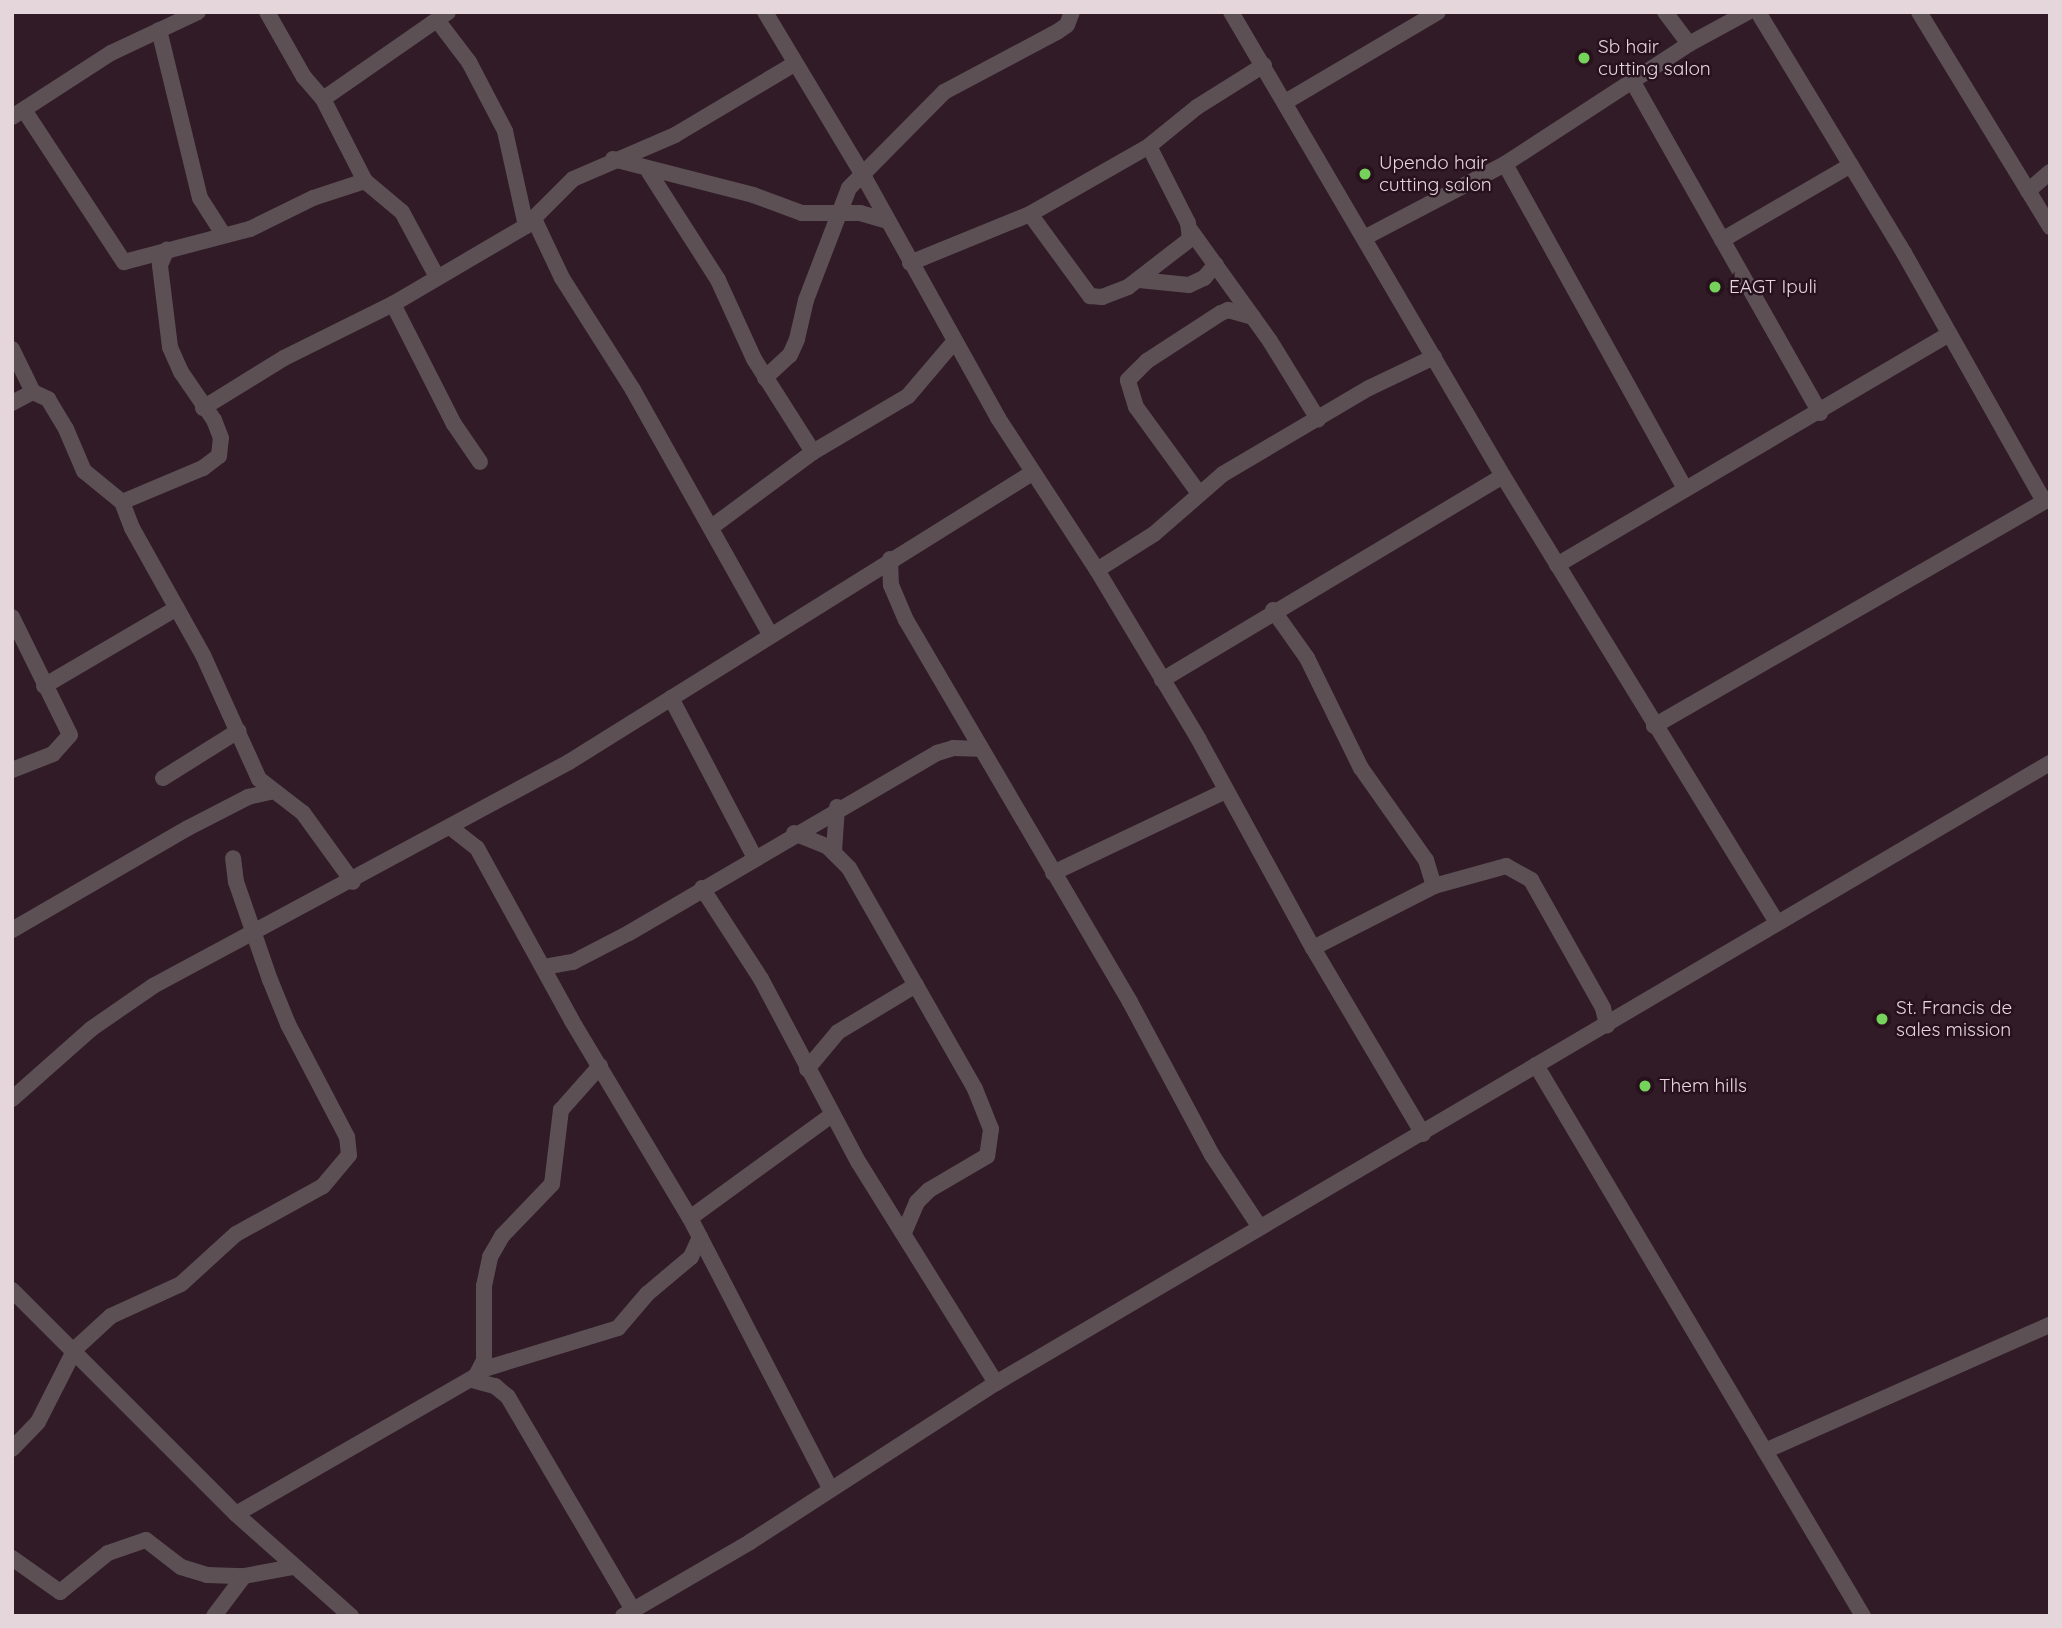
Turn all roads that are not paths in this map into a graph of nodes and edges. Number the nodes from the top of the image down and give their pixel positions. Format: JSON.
{"nodes":[{"id":1,"x":198,"y":12,"type":"edge"},
{"id":2,"x":267,"y":12,"type":"edge"},
{"id":3,"x":765,"y":12,"type":"edge"},
{"id":4,"x":1072,"y":12,"type":"edge"},
{"id":5,"x":1231,"y":12,"type":"edge"},
{"id":6,"x":1665,"y":12,"type":"edge"},
{"id":7,"x":1748,"y":12,"type":"edge"},
{"id":8,"x":1758,"y":12,"type":"edge"},
{"id":9,"x":1919,"y":12,"type":"edge"},
{"id":10,"x":1430,"y":14,"type":"edge"},
{"id":11,"x":443,"y":16,"type":"edge"},
{"id":12,"x":159,"y":30,"type":"junction"},
{"id":13,"x":1689,"y":44,"type":"junction"},
{"id":14,"x":794,"y":64,"type":"junction"},
{"id":15,"x":1264,"y":65,"type":"junction"},
{"id":16,"x":1634,"y":84,"type":"junction"},
{"id":17,"x":323,"y":99,"type":"junction"},
{"id":18,"x":1287,"y":101,"type":"junction"},
{"id":19,"x":18,"y":113,"type":"edge"},
{"id":20,"x":1149,"y":146,"type":"junction"},
{"id":21,"x":613,"y":159,"type":"junction"},
{"id":22,"x":1505,"y":164,"type":"junction"},
{"id":23,"x":1851,"y":165,"type":"junction"},
{"id":24,"x":649,"y":172,"type":"junction"},
{"id":25,"x":2050,"y":172,"type":"edge"},
{"id":26,"x":864,"y":177,"type":"junction"},
{"id":27,"x":365,"y":181,"type":"junction"},
{"id":28,"x":2028,"y":191,"type":"junction"},
{"id":29,"x":839,"y":212,"type":"junction"},
{"id":30,"x":1030,"y":214,"type":"junction"},
{"id":31,"x":888,"y":221,"type":"junction"},
{"id":32,"x":530,"y":223,"type":"junction"},
{"id":33,"x":2050,"y":227,"type":"edge"},
{"id":34,"x":1191,"y":231,"type":"junction"},
{"id":35,"x":223,"y":234,"type":"junction"},
{"id":36,"x":1364,"y":238,"type":"junction"},
{"id":37,"x":1722,"y":240,"type":"junction"},
{"id":38,"x":167,"y":248,"type":"junction"},
{"id":39,"x":910,"y":263,"type":"junction"},
{"id":40,"x":1216,"y":264,"type":"junction"},
{"id":41,"x":437,"y":277,"type":"junction"},
{"id":42,"x":1139,"y":279,"type":"junction"},
{"id":43,"x":393,"y":304,"type":"junction"},
{"id":44,"x":1253,"y":317,"type":"junction"},
{"id":45,"x":1947,"y":335,"type":"junction"},
{"id":46,"x":954,"y":342,"type":"junction"},
{"id":47,"x":12,"y":349,"type":"edge"},
{"id":48,"x":1434,"y":356,"type":"junction"},
{"id":49,"x":765,"y":378,"type":"junction"},
{"id":50,"x":33,"y":392,"type":"junction"},
{"id":51,"x":12,"y":403,"type":"edge"},
{"id":52,"x":203,"y":408,"type":"junction"},
{"id":53,"x":1820,"y":413,"type":"junction"},
{"id":54,"x":1318,"y":419,"type":"junction"},
{"id":55,"x":813,"y":452,"type":"junction"},
{"id":56,"x":480,"y":462,"type":"dead end"},
{"id":57,"x":1032,"y":473,"type":"junction"},
{"id":58,"x":1503,"y":476,"type":"junction"},
{"id":59,"x":1684,"y":487,"type":"junction"},
{"id":60,"x":1198,"y":492,"type":"junction"},
{"id":61,"x":2047,"y":499,"type":"edge"},
{"id":62,"x":122,"y":502,"type":"junction"},
{"id":63,"x":713,"y":526,"type":"junction"},
{"id":64,"x":890,"y":559,"type":"junction"},
{"id":65,"x":1557,"y":565,"type":"junction"},
{"id":66,"x":1097,"y":570,"type":"junction"},
{"id":67,"x":177,"y":607,"type":"junction"},
{"id":68,"x":1273,"y":610,"type":"junction"},
{"id":69,"x":12,"y":617,"type":"edge"},
{"id":70,"x":770,"y":634,"type":"junction"},
{"id":71,"x":1162,"y":680,"type":"junction"},
{"id":72,"x":44,"y":686,"type":"junction"},
{"id":73,"x":671,"y":698,"type":"junction"},
{"id":74,"x":961,"y":717,"type":"junction"},
{"id":75,"x":1654,"y":726,"type":"junction"},
{"id":76,"x":238,"y":731,"type":"junction"},
{"id":77,"x":978,"y":749,"type":"junction"},
{"id":78,"x":944,"y":750,"type":"junction"},
{"id":79,"x":2050,"y":763,"type":"edge"},
{"id":80,"x":12,"y":770,"type":"edge"},
{"id":81,"x":163,"y":778,"type":"dead end"},
{"id":82,"x":273,"y":791,"type":"junction"},
{"id":83,"x":1226,"y":791,"type":"junction"},
{"id":84,"x":837,"y":807,"type":"junction"},
{"id":85,"x":450,"y":827,"type":"junction"},
{"id":86,"x":794,"y":833,"type":"junction"},
{"id":87,"x":834,"y":851,"type":"junction"},
{"id":88,"x":754,"y":856,"type":"junction"},
{"id":89,"x":233,"y":858,"type":"dead end"},
{"id":90,"x":1053,"y":873,"type":"junction"},
{"id":91,"x":353,"y":882,"type":"junction"},
{"id":92,"x":1434,"y":886,"type":"junction"},
{"id":93,"x":702,"y":888,"type":"junction"},
{"id":94,"x":1776,"y":921,"type":"junction"},
{"id":95,"x":12,"y":930,"type":"edge"},
{"id":96,"x":257,"y":930,"type":"junction"},
{"id":97,"x":1312,"y":948,"type":"junction"},
{"id":98,"x":544,"y":967,"type":"junction"},
{"id":99,"x":916,"y":985,"type":"junction"},
{"id":100,"x":1607,"y":1026,"type":"junction"},
{"id":101,"x":1536,"y":1065,"type":"junction"},
{"id":102,"x":600,"y":1066,"type":"junction"},
{"id":103,"x":807,"y":1069,"type":"junction"},
{"id":104,"x":12,"y":1099,"type":"edge"},
{"id":105,"x":832,"y":1115,"type":"junction"},
{"id":106,"x":1423,"y":1134,"type":"junction"},
{"id":107,"x":690,"y":1218,"type":"junction"},
{"id":108,"x":1259,"y":1226,"type":"junction"},
{"id":109,"x":904,"y":1232,"type":"junction"},
{"id":110,"x":700,"y":1237,"type":"junction"},
{"id":111,"x":12,"y":1290,"type":"edge"},
{"id":112,"x":2050,"y":1325,"type":"edge"},
{"id":113,"x":75,"y":1349,"type":"junction"},
{"id":114,"x":476,"y":1375,"type":"junction"},
{"id":115,"x":996,"y":1383,"type":"junction"},
{"id":116,"x":12,"y":1449,"type":"edge"},
{"id":117,"x":1765,"y":1451,"type":"junction"},
{"id":118,"x":830,"y":1488,"type":"junction"},
{"id":119,"x":236,"y":1514,"type":"junction"},
{"id":120,"x":12,"y":1558,"type":"edge"},
{"id":121,"x":293,"y":1567,"type":"junction"},
{"id":122,"x":244,"y":1576,"type":"junction"},
{"id":123,"x":628,"y":1613,"type":"edge"},
{"id":124,"x":214,"y":1616,"type":"edge"},
{"id":125,"x":351,"y":1616,"type":"edge"},
{"id":126,"x":1863,"y":1616,"type":"edge"}],
"edges":[{"from":1,"to":12,"type":"street"},
{"from":2,"to":17,"type":"street"},
{"from":3,"to":14,"type":"street"},
{"from":4,"to":26,"type":"street"},
{"from":5,"to":15,"type":"street"},
{"from":6,"to":13,"type":"street"},
{"from":7,"to":13,"type":"street"},
{"from":8,"to":23,"type":"street"},
{"from":9,"to":28,"type":"street"},
{"from":10,"to":18,"type":"street"},
{"from":11,"to":17,"type":"street"},
{"from":11,"to":32,"type":"street"},
{"from":12,"to":19,"type":"street"},
{"from":12,"to":35,"type":"street"},
{"from":13,"to":16,"type":"street"},
{"from":14,"to":21,"type":"street"},
{"from":14,"to":26,"type":"street"},
{"from":15,"to":18,"type":"street"},
{"from":15,"to":20,"type":"street"},
{"from":16,"to":22,"type":"street"},
{"from":16,"to":37,"type":"street"},
{"from":17,"to":27,"type":"street"},
{"from":18,"to":36,"type":"street"},
{"from":19,"to":38,"type":"street"},
{"from":20,"to":30,"type":"street"},
{"from":20,"to":34,"type":"street"},
{"from":21,"to":24,"type":"street"},
{"from":21,"to":32,"type":"street"},
{"from":22,"to":36,"type":"street"},
{"from":22,"to":59,"type":"street"},
{"from":23,"to":37,"type":"street"},
{"from":23,"to":45,"type":"street"},
{"from":24,"to":29,"type":"street"},
{"from":24,"to":49,"type":"street"},
{"from":25,"to":28,"type":"street"},
{"from":26,"to":29,"type":"street"},
{"from":26,"to":31,"type":"street"},
{"from":27,"to":35,"type":"street"},
{"from":27,"to":41,"type":"street"},
{"from":28,"to":33,"type":"street"},
{"from":29,"to":31,"type":"street"},
{"from":29,"to":49,"type":"street"},
{"from":30,"to":39,"type":"street"},
{"from":30,"to":42,"type":"street"},
{"from":31,"to":39,"type":"street"},
{"from":32,"to":41,"type":"street"},
{"from":32,"to":63,"type":"street"},
{"from":34,"to":40,"type":"street"},
{"from":34,"to":42,"type":"street"},
{"from":35,"to":38,"type":"street"},
{"from":36,"to":48,"type":"street"},
{"from":37,"to":53,"type":"street"},
{"from":38,"to":52,"type":"street"},
{"from":39,"to":46,"type":"street"},
{"from":40,"to":42,"type":"street"},
{"from":40,"to":44,"type":"street"},
{"from":41,"to":43,"type":"street"},
{"from":43,"to":52,"type":"street"},
{"from":43,"to":56,"type":"street"},
{"from":44,"to":54,"type":"street"},
{"from":44,"to":60,"type":"street"},
{"from":45,"to":53,"type":"street"},
{"from":45,"to":61,"type":"street"},
{"from":46,"to":55,"type":"street"},
{"from":46,"to":57,"type":"street"},
{"from":47,"to":50,"type":"street"},
{"from":48,"to":54,"type":"street"},
{"from":48,"to":58,"type":"street"},
{"from":49,"to":55,"type":"street"},
{"from":50,"to":51,"type":"street"},
{"from":50,"to":62,"type":"street"},
{"from":52,"to":62,"type":"street"},
{"from":53,"to":59,"type":"street"},
{"from":54,"to":60,"type":"street"},
{"from":55,"to":63,"type":"street"},
{"from":57,"to":64,"type":"street"},
{"from":57,"to":66,"type":"street"},
{"from":58,"to":65,"type":"street"},
{"from":58,"to":68,"type":"street"},
{"from":59,"to":65,"type":"street"},
{"from":60,"to":66,"type":"street"},
{"from":61,"to":75,"type":"street"},
{"from":62,"to":67,"type":"street"},
{"from":63,"to":70,"type":"street"},
{"from":64,"to":70,"type":"street"},
{"from":64,"to":74,"type":"street"},
{"from":65,"to":75,"type":"street"},
{"from":66,"to":71,"type":"street"},
{"from":67,"to":72,"type":"street"},
{"from":67,"to":76,"type":"street"},
{"from":68,"to":71,"type":"street"},
{"from":68,"to":92,"type":"street"},
{"from":69,"to":72,"type":"street"},
{"from":70,"to":73,"type":"street"},
{"from":71,"to":83,"type":"street"},
{"from":72,"to":80,"type":"street"},
{"from":73,"to":85,"type":"street"},
{"from":73,"to":88,"type":"street"},
{"from":74,"to":77,"type":"street"},
{"from":74,"to":78,"type":"street"},
{"from":75,"to":94,"type":"street"},
{"from":76,"to":81,"type":"street"},
{"from":76,"to":82,"type":"street"},
{"from":77,"to":78,"type":"street"},
{"from":77,"to":90,"type":"street"},
{"from":78,"to":84,"type":"street"},
{"from":79,"to":94,"type":"street"},
{"from":82,"to":91,"type":"street"},
{"from":82,"to":95,"type":"street"},
{"from":83,"to":90,"type":"street"},
{"from":83,"to":97,"type":"street"},
{"from":84,"to":86,"type":"street"},
{"from":84,"to":87,"type":"street"},
{"from":85,"to":91,"type":"street"},
{"from":85,"to":98,"type":"street"},
{"from":86,"to":87,"type":"street"},
{"from":86,"to":88,"type":"street"},
{"from":87,"to":99,"type":"street"},
{"from":88,"to":93,"type":"street"},
{"from":89,"to":96,"type":"street"},
{"from":90,"to":108,"type":"street"},
{"from":91,"to":96,"type":"street"},
{"from":92,"to":97,"type":"street"},
{"from":92,"to":100,"type":"street"},
{"from":93,"to":98,"type":"street"},
{"from":93,"to":103,"type":"street"},
{"from":94,"to":100,"type":"street"},
{"from":96,"to":104,"type":"street"},
{"from":96,"to":113,"type":"street"},
{"from":97,"to":106,"type":"street"},
{"from":98,"to":102,"type":"street"},
{"from":99,"to":103,"type":"street"},
{"from":99,"to":109,"type":"street"},
{"from":100,"to":101,"type":"street"},
{"from":101,"to":106,"type":"street"},
{"from":101,"to":117,"type":"street"},
{"from":102,"to":107,"type":"street"},
{"from":102,"to":114,"type":"street"},
{"from":103,"to":105,"type":"street"},
{"from":105,"to":107,"type":"street"},
{"from":105,"to":109,"type":"street"},
{"from":106,"to":108,"type":"street"},
{"from":107,"to":110,"type":"street"},
{"from":108,"to":115,"type":"street"},
{"from":109,"to":115,"type":"street"},
{"from":110,"to":114,"type":"street"},
{"from":110,"to":118,"type":"street"},
{"from":111,"to":113,"type":"street"},
{"from":112,"to":117,"type":"street"},
{"from":113,"to":116,"type":"street"},
{"from":113,"to":119,"type":"street"},
{"from":114,"to":119,"type":"street"},
{"from":114,"to":123,"type":"street"},
{"from":115,"to":118,"type":"street"},
{"from":117,"to":126,"type":"street"},
{"from":118,"to":123,"type":"street"},
{"from":119,"to":121,"type":"street"},
{"from":120,"to":122,"type":"street"},
{"from":121,"to":122,"type":"street"},
{"from":121,"to":125,"type":"street"},
{"from":122,"to":124,"type":"street"}]}
